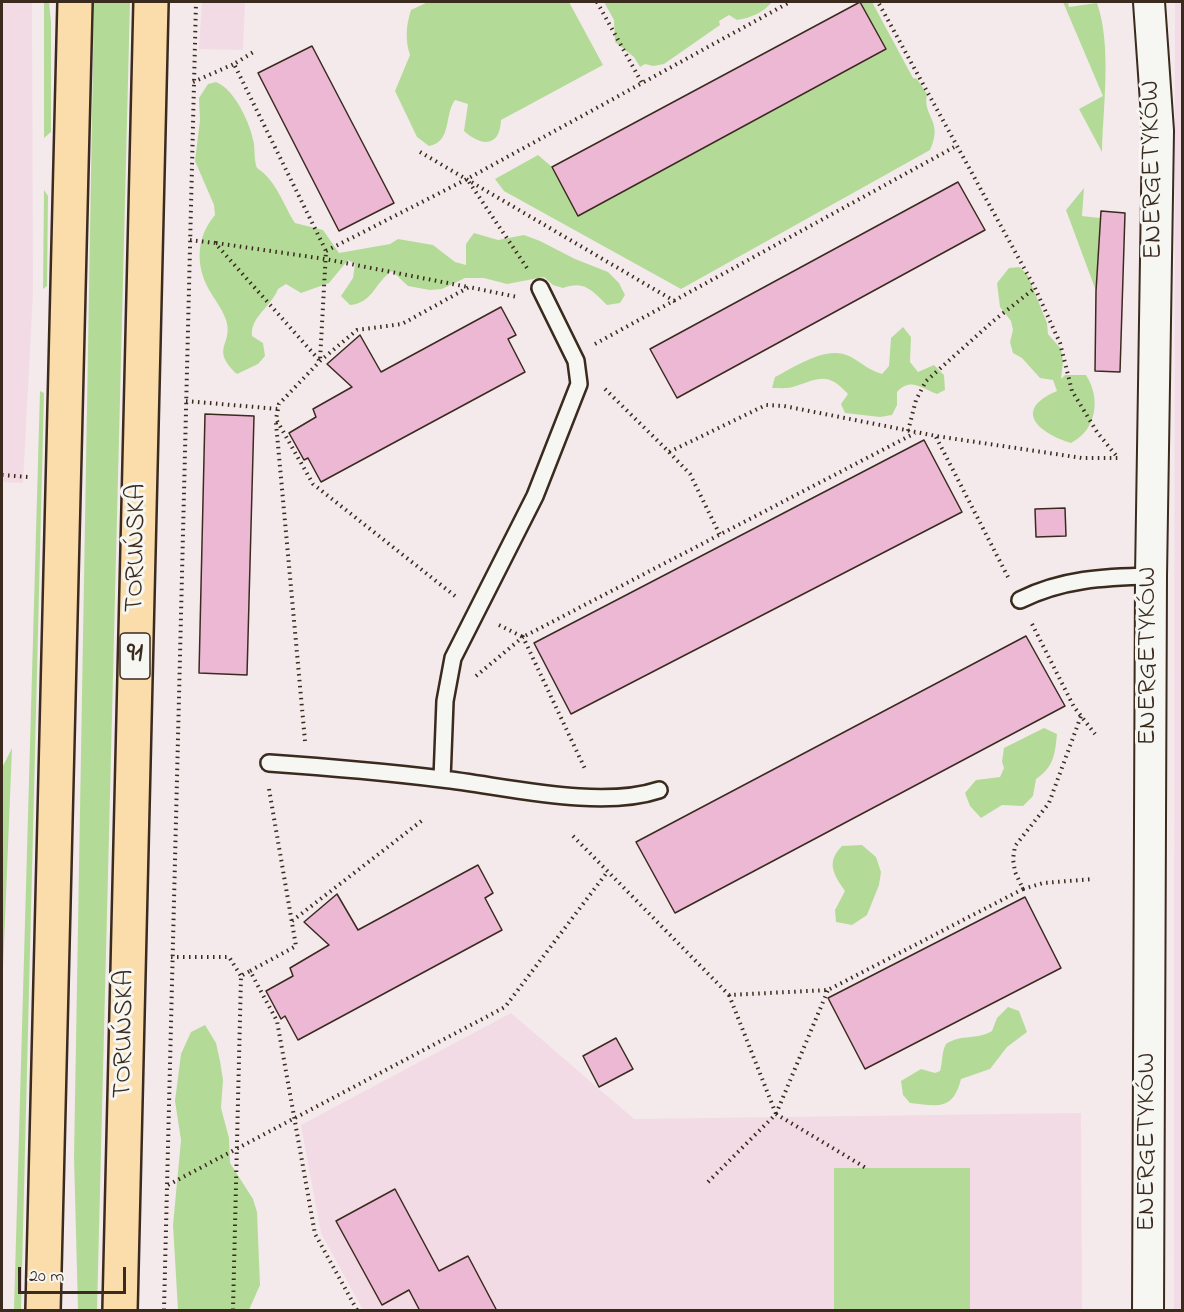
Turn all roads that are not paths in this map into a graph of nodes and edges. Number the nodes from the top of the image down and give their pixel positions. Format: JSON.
{"nodes":[{"id":1,"x":75,"y":2,"type":"edge"},
{"id":2,"x":151,"y":2,"type":"edge"},
{"id":3,"x":1149,"y":2,"type":"edge"},
{"id":4,"x":540,"y":288,"type":"road end"},
{"id":5,"x":1151,"y":576,"type":"junction"},
{"id":6,"x":1020,"y":600,"type":"dead end"},
{"id":7,"x":269,"y":763,"type":"road end"},
{"id":8,"x":442,"y":779,"type":"junction"},
{"id":9,"x":658,"y":790,"type":"dead end"},
{"id":10,"x":43,"y":1311,"type":"edge"},
{"id":11,"x":120,"y":1311,"type":"edge"},
{"id":12,"x":1148,"y":1311,"type":"edge"}],
"edges":[{"from":1,"to":10,"type":"main road"},
{"from":2,"to":11,"type":"main road","name":"TORUŃSKA","number":"91"},
{"from":3,"to":5,"type":"street","name":"ENERGETYKÓW"},
{"from":4,"to":8,"type":"lane"},
{"from":5,"to":6,"type":"lane"},
{"from":5,"to":12,"type":"street","name":"ENERGETYKÓW"},
{"from":7,"to":8,"type":"lane"},
{"from":8,"to":9,"type":"lane"}]}
